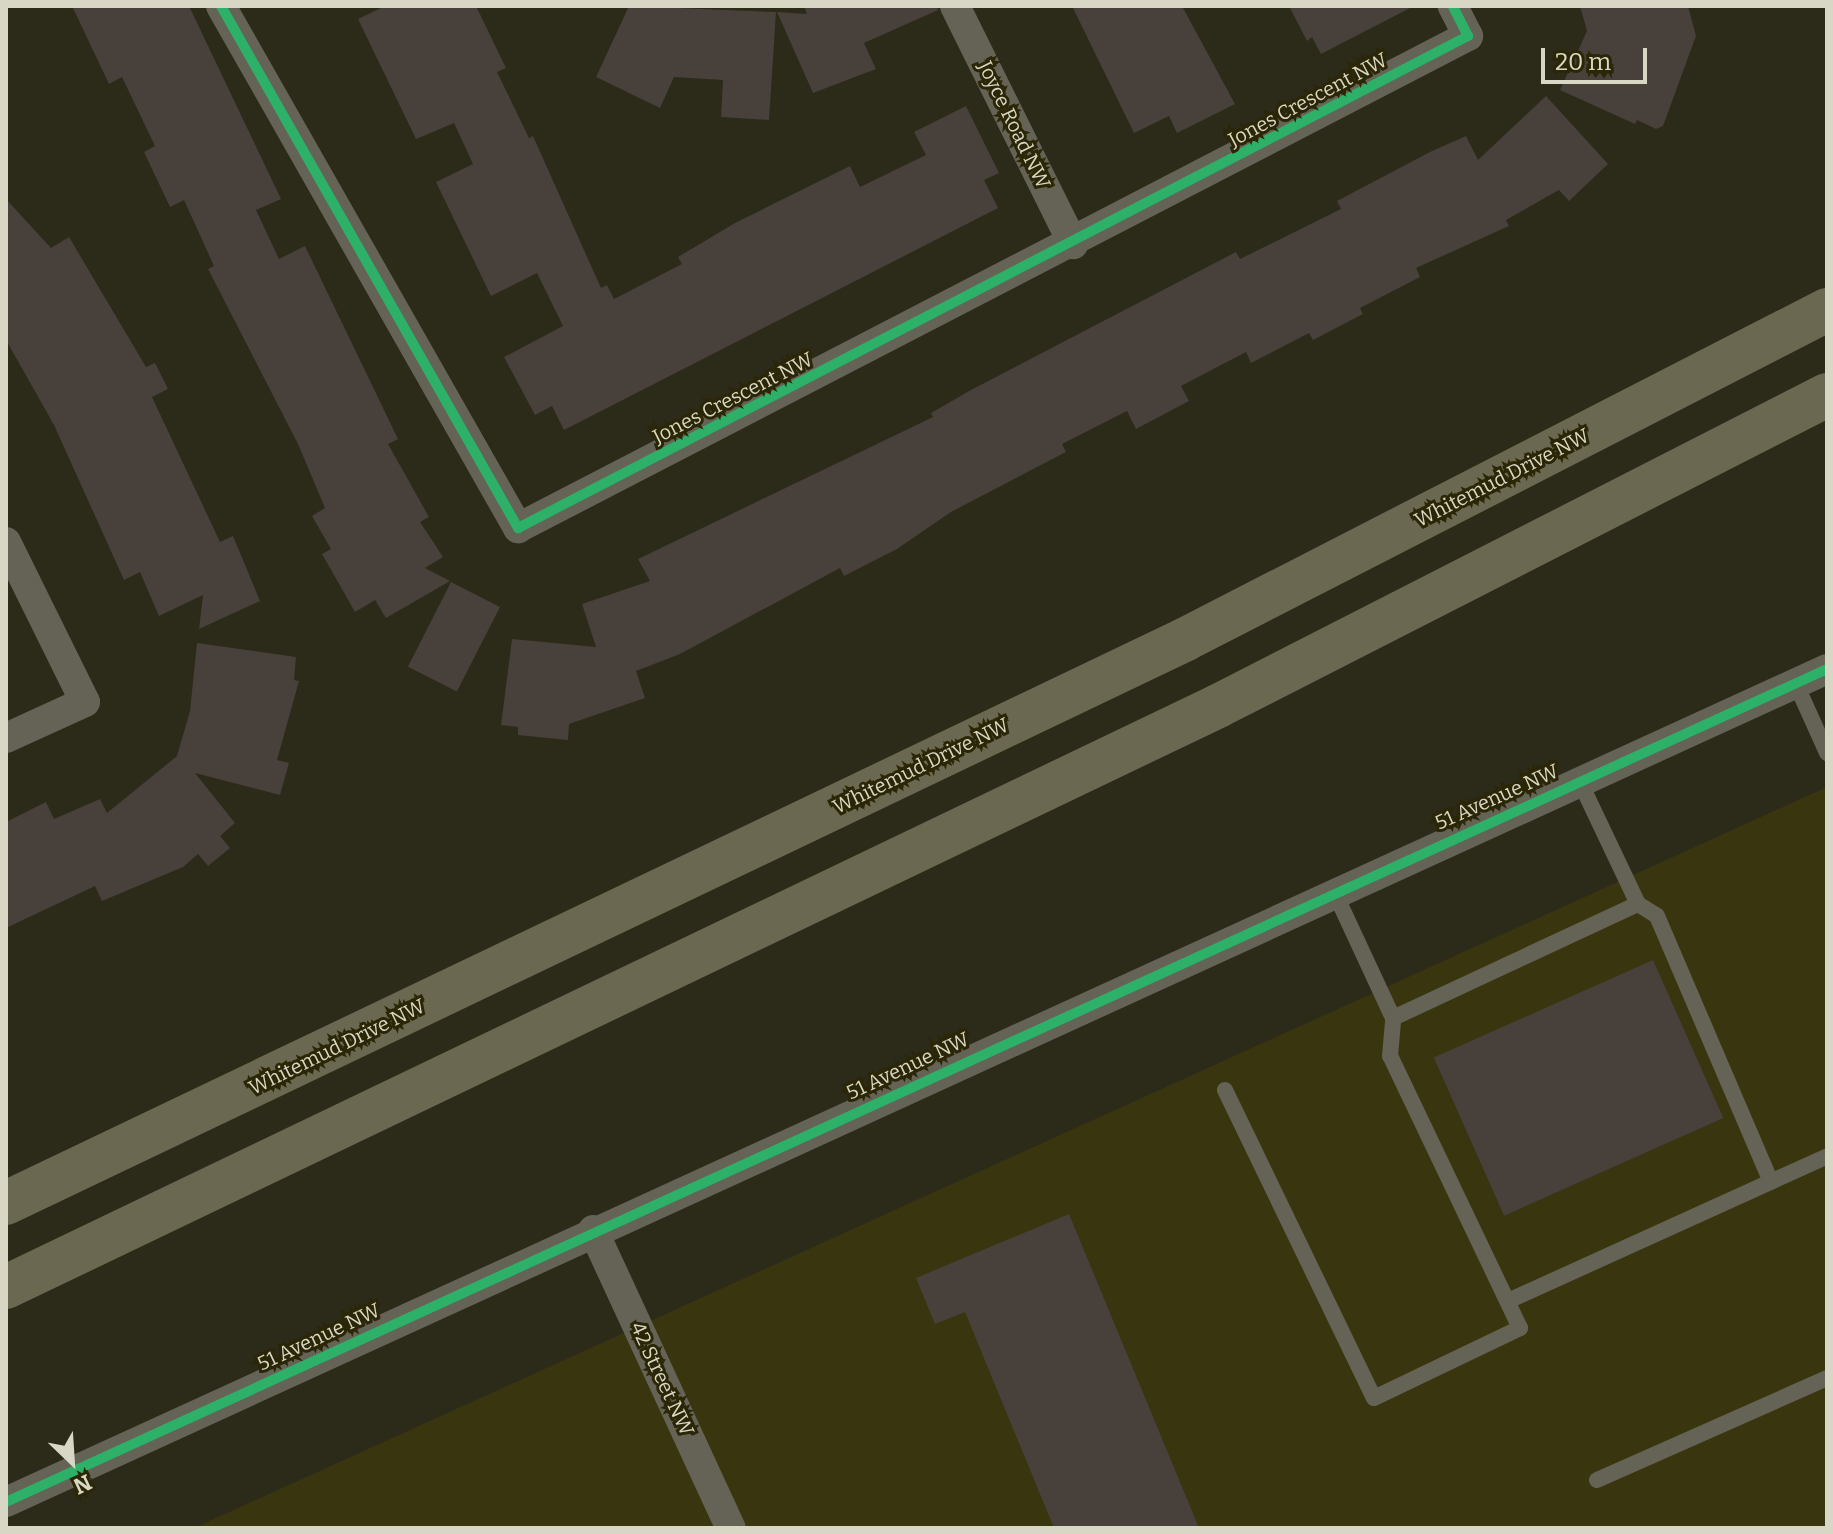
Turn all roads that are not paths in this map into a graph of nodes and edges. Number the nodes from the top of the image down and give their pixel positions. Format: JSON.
{"nodes":[{"id":1,"x":221,"y":6,"type":"edge"},
{"id":2,"x":955,"y":6,"type":"edge"},
{"id":3,"x":1453,"y":6,"type":"edge"},
{"id":4,"x":1073,"y":244,"type":"junction"},
{"id":5,"x":1827,"y":310,"type":"edge"},
{"id":6,"x":1827,"y":395,"type":"edge"},
{"id":7,"x":6,"y":542,"type":"edge"},
{"id":8,"x":1827,"y":669,"type":"edge"},
{"id":9,"x":1796,"y":684,"type":"junction"},
{"id":10,"x":6,"y":738,"type":"edge"},
{"id":11,"x":1827,"y":753,"type":"edge"},
{"id":12,"x":1579,"y":780,"type":"junction"},
{"id":13,"x":1334,"y":891,"type":"junction"},
{"id":14,"x":1638,"y":904,"type":"junction"},
{"id":15,"x":1393,"y":1018,"type":"junction"},
{"id":16,"x":1225,"y":1090,"type":"dead end"},
{"id":17,"x":1827,"y":1156,"type":"edge"},
{"id":18,"x":1771,"y":1182,"type":"junction"},
{"id":19,"x":6,"y":1203,"type":"edge"},
{"id":20,"x":593,"y":1230,"type":"junction"},
{"id":21,"x":6,"y":1287,"type":"edge"},
{"id":22,"x":1508,"y":1301,"type":"junction"},
{"id":23,"x":1827,"y":1378,"type":"edge"},
{"id":24,"x":1597,"y":1480,"type":"dead end"},
{"id":25,"x":6,"y":1502,"type":"edge"},
{"id":26,"x":731,"y":1528,"type":"edge"}],
"edges":[{"from":1,"to":4,"type":"street","name":"Jones Crescent NW"},
{"from":2,"to":4,"type":"street","name":"Joyce Road NW"},
{"from":3,"to":4,"type":"street","name":"Jones Crescent NW"},
{"from":5,"to":19,"type":"highway","name":"Whitemud Drive NW"},
{"from":6,"to":21,"type":"highway"},
{"from":7,"to":10,"type":"street"},
{"from":8,"to":9,"type":"street","name":"51 Avenue NW"},
{"from":9,"to":11,"type":"lane"},
{"from":9,"to":12,"type":"street","name":"51 Avenue NW"},
{"from":12,"to":13,"type":"street","name":"51 Avenue NW"},
{"from":12,"to":14,"type":"lane"},
{"from":13,"to":15,"type":"lane"},
{"from":13,"to":20,"type":"street","name":"51 Avenue NW"},
{"from":14,"to":15,"type":"lane"},
{"from":14,"to":18,"type":"lane"},
{"from":15,"to":22,"type":"lane"},
{"from":16,"to":22,"type":"lane"},
{"from":17,"to":18,"type":"lane"},
{"from":18,"to":22,"type":"lane"},
{"from":20,"to":25,"type":"street","name":"51 Avenue NW"},
{"from":20,"to":26,"type":"street","name":"42 Street NW"},
{"from":23,"to":24,"type":"lane"}]}
